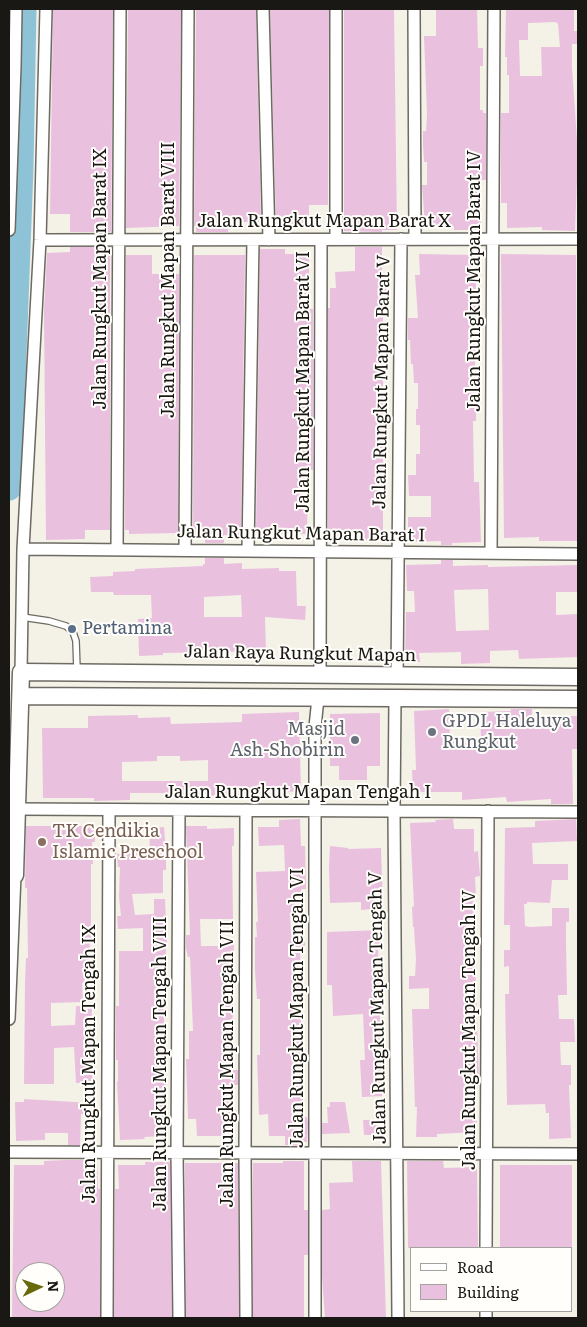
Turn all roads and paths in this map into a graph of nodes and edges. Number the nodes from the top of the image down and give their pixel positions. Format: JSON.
{"nodes":[{"id":1,"x":16,"y":9,"type":"edge"},
{"id":2,"x":46,"y":9,"type":"edge"},
{"id":3,"x":120,"y":9,"type":"edge"},
{"id":4,"x":188,"y":9,"type":"edge"},
{"id":5,"x":263,"y":9,"type":"edge"},
{"id":6,"x":336,"y":9,"type":"edge"},
{"id":7,"x":414,"y":9,"type":"edge"},
{"id":8,"x":494,"y":9,"type":"edge"},
{"id":9,"x":12,"y":66,"type":"edge"},
{"id":10,"x":10,"y":155,"type":"edge"},
{"id":11,"x":9,"y":230,"type":"edge"},
{"id":12,"x":493,"y":239,"type":"junction"},
{"id":13,"x":578,"y":239,"type":"edge"},
{"id":14,"x":40,"y":240,"type":"junction"},
{"id":15,"x":119,"y":240,"type":"junction"},
{"id":16,"x":187,"y":240,"type":"junction"},
{"id":17,"x":253,"y":240,"type":"junction"},
{"id":18,"x":269,"y":240,"type":"junction"},
{"id":19,"x":321,"y":240,"type":"junction"},
{"id":20,"x":336,"y":240,"type":"junction"},
{"id":21,"x":401,"y":240,"type":"junction"},
{"id":22,"x":415,"y":240,"type":"junction"},
{"id":23,"x":23,"y":549,"type":"junction"},
{"id":24,"x":117,"y":550,"type":"junction"},
{"id":25,"x":185,"y":550,"type":"junction"},
{"id":26,"x":248,"y":551,"type":"junction"},
{"id":27,"x":321,"y":552,"type":"junction"},
{"id":28,"x":398,"y":553,"type":"junction"},
{"id":29,"x":491,"y":553,"type":"junction"},
{"id":30,"x":578,"y":554,"type":"edge"},
{"id":31,"x":22,"y":617,"type":"junction"},
{"id":32,"x":21,"y":672,"type":"junction"},
{"id":33,"x":77,"y":672,"type":"junction"},
{"id":34,"x":320,"y":674,"type":"junction"},
{"id":35,"x":397,"y":675,"type":"junction"},
{"id":36,"x":578,"y":677,"type":"edge"},
{"id":37,"x":21,"y":696,"type":"junction"},
{"id":38,"x":318,"y":698,"type":"junction"},
{"id":39,"x":395,"y":698,"type":"junction"},
{"id":40,"x":578,"y":699,"type":"edge"},
{"id":41,"x":17,"y":809,"type":"junction"},
{"id":42,"x":109,"y":810,"type":"junction"},
{"id":43,"x":178,"y":810,"type":"junction"},
{"id":44,"x":246,"y":810,"type":"junction"},
{"id":45,"x":316,"y":811,"type":"junction"},
{"id":46,"x":394,"y":811,"type":"junction"},
{"id":47,"x":488,"y":811,"type":"junction"},
{"id":48,"x":578,"y":812,"type":"edge"},
{"id":49,"x":12,"y":874,"type":"edge"},
{"id":50,"x":9,"y":1018,"type":"edge"},
{"id":51,"x":9,"y":1152,"type":"edge"},
{"id":52,"x":107,"y":1152,"type":"junction"},
{"id":53,"x":177,"y":1152,"type":"junction"},
{"id":54,"x":245,"y":1153,"type":"junction"},
{"id":55,"x":316,"y":1153,"type":"junction"},
{"id":56,"x":397,"y":1153,"type":"junction"},
{"id":57,"x":487,"y":1154,"type":"junction"},
{"id":58,"x":578,"y":1154,"type":"edge"},
{"id":59,"x":486,"y":1247,"type":"edge"},
{"id":60,"x":107,"y":1318,"type":"edge"},
{"id":61,"x":179,"y":1318,"type":"edge"},
{"id":62,"x":246,"y":1318,"type":"edge"},
{"id":63,"x":316,"y":1318,"type":"edge"},
{"id":64,"x":398,"y":1318,"type":"edge"}],
"edges":[{"from":1,"to":9,"type":"street"},
{"from":2,"to":14,"type":"street"},
{"from":3,"to":15,"type":"street","name":"Jalan Rungkut Mapan Barat IX"},
{"from":4,"to":16,"type":"street","name":"Jalan Rungkut Mapan Barat VIII"},
{"from":5,"to":18,"type":"street"},
{"from":6,"to":20,"type":"street","name":"Jalan Rungkut Mapan Barat VI"},
{"from":7,"to":22,"type":"street","name":"Jalan Rungkut Mapan Barat V"},
{"from":8,"to":12,"type":"street","name":"Jalan Rungkut Mapan Barat IV"},
{"from":9,"to":10,"type":"street"},
{"from":10,"to":11,"type":"street"},
{"from":12,"to":13,"type":"street","name":"Jalan Rungkut Mapan Barat X"},
{"from":12,"to":22,"type":"street","name":"Jalan Rungkut Mapan Barat X"},
{"from":12,"to":29,"type":"street","name":"Jalan Rungkut Mapan Barat IV"},
{"from":14,"to":15,"type":"street","name":"Jalan Rungkut Mapan Barat X"},
{"from":14,"to":23,"type":"street"},
{"from":15,"to":16,"type":"street","name":"Jalan Rungkut Mapan Barat X"},
{"from":15,"to":24,"type":"street","name":"Jalan Rungkut Mapan Barat IX"},
{"from":16,"to":17,"type":"street","name":"Jalan Rungkut Mapan Barat X"},
{"from":16,"to":25,"type":"street","name":"Jalan Rungkut Mapan Barat VIII"},
{"from":17,"to":18,"type":"street","name":"Jalan Rungkut Mapan Barat X"},
{"from":17,"to":26,"type":"street"},
{"from":18,"to":19,"type":"street","name":"Jalan Rungkut Mapan Barat X"},
{"from":19,"to":20,"type":"street","name":"Jalan Rungkut Mapan Barat X"},
{"from":19,"to":27,"type":"street","name":"Jalan Rungkut Mapan Barat VI"},
{"from":20,"to":21,"type":"street","name":"Jalan Rungkut Mapan Barat X"},
{"from":21,"to":22,"type":"street","name":"Jalan Rungkut Mapan Barat X"},
{"from":21,"to":28,"type":"street","name":"Jalan Rungkut Mapan Barat V"},
{"from":23,"to":24,"type":"street","name":"Jalan Rungkut Mapan Barat I"},
{"from":23,"to":31,"type":"street"},
{"from":24,"to":25,"type":"street","name":"Jalan Rungkut Mapan Barat I"},
{"from":25,"to":26,"type":"street","name":"Jalan Rungkut Mapan Barat I"},
{"from":26,"to":27,"type":"street","name":"Jalan Rungkut Mapan Barat I"},
{"from":27,"to":28,"type":"street","name":"Jalan Rungkut Mapan Barat I"},
{"from":27,"to":34,"type":"street","name":"Jalan Rungkut Mapan Barat VI"},
{"from":28,"to":29,"type":"street","name":"Jalan Rungkut Mapan Barat I"},
{"from":28,"to":35,"type":"street","name":"Jalan Rungkut Mapan Barat V"},
{"from":29,"to":30,"type":"street","name":"Jalan Rungkut Mapan Barat I"},
{"from":31,"to":32,"type":"street"},
{"from":31,"to":33,"type":"lane"},
{"from":32,"to":33,"type":"street","name":"Jalan Raya Rungkut Mapan"},
{"from":32,"to":37,"type":"street"},
{"from":33,"to":34,"type":"street","name":"Jalan Raya Rungkut Mapan"},
{"from":34,"to":35,"type":"street","name":"Jalan Raya Rungkut Mapan"},
{"from":35,"to":36,"type":"street","name":"Jalan Raya Rungkut Mapan"},
{"from":37,"to":38,"type":"street"},
{"from":37,"to":41,"type":"street"},
{"from":38,"to":39,"type":"street"},
{"from":38,"to":45,"type":"street","name":"Jalan Rungkut Mapan Tengah VI"},
{"from":39,"to":40,"type":"street"},
{"from":39,"to":46,"type":"street","name":"Jalan Rungkut Mapan Tengah V"},
{"from":41,"to":42,"type":"street","name":"Jalan Rungkut Mapan Tengah I"},
{"from":41,"to":49,"type":"street"},
{"from":42,"to":43,"type":"street","name":"Jalan Rungkut Mapan Tengah I"},
{"from":42,"to":52,"type":"street","name":"Jalan Rungkut Mapan Tengah IX"},
{"from":43,"to":44,"type":"street","name":"Jalan Rungkut Mapan Tengah I"},
{"from":43,"to":53,"type":"street","name":"Jalan Rungkut Mapan Tengah VIII"},
{"from":44,"to":45,"type":"street","name":"Jalan Rungkut Mapan Tengah I"},
{"from":44,"to":54,"type":"street","name":"Jalan Rungkut Mapan Tengah VII"},
{"from":45,"to":46,"type":"street","name":"Jalan Rungkut Mapan Tengah I"},
{"from":45,"to":55,"type":"street","name":"Jalan Rungkut Mapan Tengah VI"},
{"from":46,"to":47,"type":"street","name":"Jalan Rungkut Mapan Tengah I"},
{"from":46,"to":56,"type":"street","name":"Jalan Rungkut Mapan Tengah V"},
{"from":47,"to":48,"type":"street","name":"Jalan Rungkut Mapan Tengah I"},
{"from":47,"to":57,"type":"street","name":"Jalan Rungkut Mapan Tengah IV"},
{"from":49,"to":50,"type":"street"},
{"from":51,"to":52,"type":"street"},
{"from":52,"to":53,"type":"street"},
{"from":52,"to":60,"type":"street","name":"Jalan Rungkut Mapan Tengah IX"},
{"from":53,"to":54,"type":"street"},
{"from":53,"to":61,"type":"street","name":"Jalan Rungkut Mapan Tengah VIII"},
{"from":54,"to":55,"type":"street"},
{"from":54,"to":62,"type":"street","name":"Jalan Rungkut Mapan Tengah VII"},
{"from":55,"to":56,"type":"street"},
{"from":55,"to":63,"type":"street","name":"Jalan Rungkut Mapan Tengah VI"},
{"from":56,"to":57,"type":"street"},
{"from":56,"to":64,"type":"street","name":"Jalan Rungkut Mapan Tengah V"},
{"from":57,"to":58,"type":"street"},
{"from":57,"to":59,"type":"street","name":"Jalan Rungkut Mapan Tengah IV"}]}
